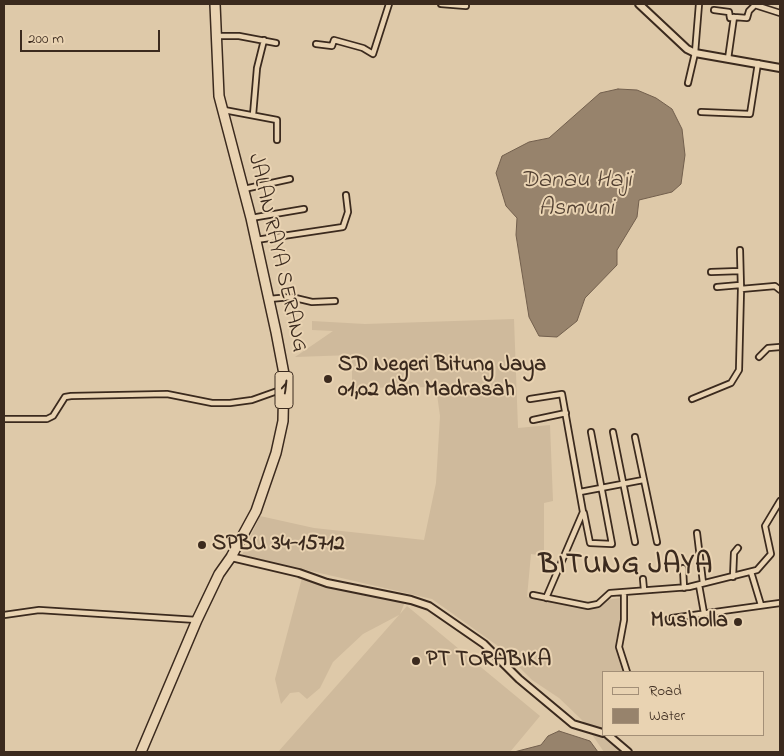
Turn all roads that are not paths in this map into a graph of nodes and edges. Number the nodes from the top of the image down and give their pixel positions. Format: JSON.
{"nodes":[{"id":1,"x":215,"y":4,"type":"edge"},
{"id":2,"x":389,"y":4,"type":"edge"},
{"id":3,"x":441,"y":4,"type":"edge"},
{"id":4,"x":639,"y":4,"type":"edge"},
{"id":5,"x":699,"y":4,"type":"edge"},
{"id":6,"x":466,"y":6,"type":"dead end"},
{"id":7,"x":714,"y":10,"type":"dead end"},
{"id":8,"x":780,"y":13,"type":"edge"},
{"id":9,"x":734,"y":18,"type":"junction"},
{"id":10,"x":216,"y":36,"type":"junction"},
{"id":11,"x":264,"y":40,"type":"junction"},
{"id":12,"x":276,"y":43,"type":"dead end"},
{"id":13,"x":316,"y":44,"type":"dead end"},
{"id":14,"x":695,"y":52,"type":"junction"},
{"id":15,"x":728,"y":59,"type":"junction"},
{"id":16,"x":758,"y":63,"type":"junction"},
{"id":17,"x":780,"y":68,"type":"edge"},
{"id":18,"x":688,"y":83,"type":"dead end"},
{"id":19,"x":222,"y":110,"type":"junction"},
{"id":20,"x":701,"y":112,"type":"dead end"},
{"id":21,"x":253,"y":115,"type":"junction"},
{"id":22,"x":277,"y":140,"type":"dead end"},
{"id":23,"x":290,"y":179,"type":"dead end"},
{"id":24,"x":244,"y":189,"type":"junction"},
{"id":25,"x":346,"y":195,"type":"dead end"},
{"id":26,"x":304,"y":209,"type":"dead end"},
{"id":27,"x":251,"y":218,"type":"junction"},
{"id":28,"x":256,"y":240,"type":"junction"},
{"id":29,"x":740,"y":250,"type":"dead end"},
{"id":30,"x":740,"y":271,"type":"junction"},
{"id":31,"x":711,"y":272,"type":"dead end"},
{"id":32,"x":716,"y":287,"type":"dead end"},
{"id":33,"x":740,"y":287,"type":"junction"},
{"id":34,"x":780,"y":290,"type":"edge"},
{"id":35,"x":269,"y":299,"type":"junction"},
{"id":36,"x":335,"y":301,"type":"dead end"},
{"id":37,"x":780,"y":347,"type":"edge"},
{"id":38,"x":759,"y":358,"type":"dead end"},
{"id":39,"x":284,"y":389,"type":"junction"},
{"id":40,"x":530,"y":399,"type":"dead end"},
{"id":41,"x":692,"y":399,"type":"dead end"},
{"id":42,"x":566,"y":413,"type":"junction"},
{"id":43,"x":4,"y":419,"type":"edge"},
{"id":44,"x":533,"y":420,"type":"dead end"},
{"id":45,"x":590,"y":432,"type":"dead end"},
{"id":46,"x":613,"y":432,"type":"dead end"},
{"id":47,"x":635,"y":437,"type":"dead end"},
{"id":48,"x":643,"y":480,"type":"junction"},
{"id":49,"x":623,"y":485,"type":"junction"},
{"id":50,"x":602,"y":488,"type":"junction"},
{"id":51,"x":580,"y":492,"type":"junction"},
{"id":52,"x":780,"y":501,"type":"edge"},
{"id":53,"x":583,"y":512,"type":"junction"},
{"id":54,"x":697,"y":533,"type":"dead end"},
{"id":55,"x":635,"y":542,"type":"dead end"},
{"id":56,"x":657,"y":542,"type":"dead end"},
{"id":57,"x":738,"y":548,"type":"dead end"},
{"id":58,"x":231,"y":557,"type":"junction"},
{"id":59,"x":683,"y":568,"type":"dead end"},
{"id":60,"x":751,"y":572,"type":"junction"},
{"id":61,"x":733,"y":578,"type":"junction"},
{"id":62,"x":644,"y":579,"type":"dead end"},
{"id":63,"x":701,"y":584,"type":"junction"},
{"id":64,"x":684,"y":588,"type":"junction"},
{"id":65,"x":644,"y":590,"type":"junction"},
{"id":66,"x":624,"y":592,"type":"junction"},
{"id":67,"x":533,"y":595,"type":"dead end"},
{"id":68,"x":546,"y":598,"type":"junction"},
{"id":69,"x":780,"y":603,"type":"edge"},
{"id":70,"x":762,"y":605,"type":"junction"},
{"id":71,"x":704,"y":614,"type":"junction"},
{"id":72,"x":4,"y":615,"type":"edge"},
{"id":73,"x":672,"y":618,"type":"dead end"},
{"id":74,"x":197,"y":620,"type":"junction"},
{"id":75,"x":627,"y":671,"type":"edge"},
{"id":76,"x":602,"y":733,"type":"edge"},
{"id":77,"x":609,"y":736,"type":"edge"},
{"id":78,"x":141,"y":752,"type":"edge"},
{"id":79,"x":628,"y":752,"type":"edge"}],
"edges":[{"from":1,"to":10,"type":"highway","name":"JALAN RAYA SERANG","number":"1"},
{"from":2,"to":13,"type":"street"},
{"from":3,"to":6,"type":"street"},
{"from":4,"to":14,"type":"street"},
{"from":5,"to":14,"type":"street"},
{"from":7,"to":9,"type":"street"},
{"from":8,"to":9,"type":"street"},
{"from":9,"to":15,"type":"street"},
{"from":10,"to":11,"type":"street"},
{"from":10,"to":19,"type":"highway","name":"JALAN RAYA SERANG","number":"1"},
{"from":11,"to":12,"type":"street"},
{"from":11,"to":21,"type":"street"},
{"from":14,"to":15,"type":"street"},
{"from":14,"to":18,"type":"street"},
{"from":15,"to":16,"type":"street"},
{"from":16,"to":17,"type":"street"},
{"from":16,"to":20,"type":"street"},
{"from":19,"to":21,"type":"street"},
{"from":19,"to":24,"type":"highway","name":"JALAN RAYA SERANG","number":"1"},
{"from":21,"to":22,"type":"street"},
{"from":23,"to":24,"type":"street"},
{"from":24,"to":27,"type":"highway","name":"JALAN RAYA SERANG","number":"1"},
{"from":25,"to":28,"type":"street"},
{"from":26,"to":27,"type":"street"},
{"from":27,"to":28,"type":"highway","name":"JALAN RAYA SERANG","number":"1"},
{"from":28,"to":35,"type":"highway","name":"JALAN RAYA SERANG","number":"1"},
{"from":29,"to":30,"type":"street"},
{"from":30,"to":31,"type":"street"},
{"from":30,"to":33,"type":"street"},
{"from":32,"to":33,"type":"street"},
{"from":33,"to":34,"type":"street"},
{"from":33,"to":41,"type":"street"},
{"from":35,"to":36,"type":"street"},
{"from":35,"to":39,"type":"highway","name":"JALAN RAYA SERANG","number":"1"},
{"from":37,"to":38,"type":"street"},
{"from":39,"to":43,"type":"street"},
{"from":39,"to":58,"type":"highway","name":"JALAN RAYA SERANG","number":"1"},
{"from":40,"to":42,"type":"street"},
{"from":42,"to":44,"type":"street"},
{"from":42,"to":51,"type":"street"},
{"from":45,"to":50,"type":"street"},
{"from":46,"to":49,"type":"street"},
{"from":47,"to":48,"type":"street"},
{"from":48,"to":49,"type":"street"},
{"from":48,"to":56,"type":"street"},
{"from":49,"to":50,"type":"street"},
{"from":49,"to":55,"type":"street"},
{"from":50,"to":51,"type":"street"},
{"from":50,"to":53,"type":"street"},
{"from":51,"to":53,"type":"street"},
{"from":52,"to":60,"type":"street"},
{"from":53,"to":68,"type":"street"},
{"from":54,"to":63,"type":"street"},
{"from":57,"to":61,"type":"street"},
{"from":58,"to":74,"type":"highway","name":"JALAN RAYA SERANG","number":"1"},
{"from":58,"to":76,"type":"street"},
{"from":59,"to":64,"type":"street"},
{"from":60,"to":61,"type":"street"},
{"from":60,"to":70,"type":"street"},
{"from":61,"to":63,"type":"street"},
{"from":62,"to":65,"type":"street"},
{"from":63,"to":64,"type":"street"},
{"from":63,"to":71,"type":"street"},
{"from":64,"to":65,"type":"street"},
{"from":65,"to":66,"type":"street"},
{"from":66,"to":68,"type":"street"},
{"from":66,"to":75,"type":"street"},
{"from":67,"to":68,"type":"street"},
{"from":69,"to":70,"type":"street"},
{"from":70,"to":71,"type":"street"},
{"from":71,"to":73,"type":"street"},
{"from":72,"to":74,"type":"street"},
{"from":74,"to":78,"type":"highway","name":"JALAN RAYA SERANG","number":"1"},
{"from":77,"to":79,"type":"street"}]}
